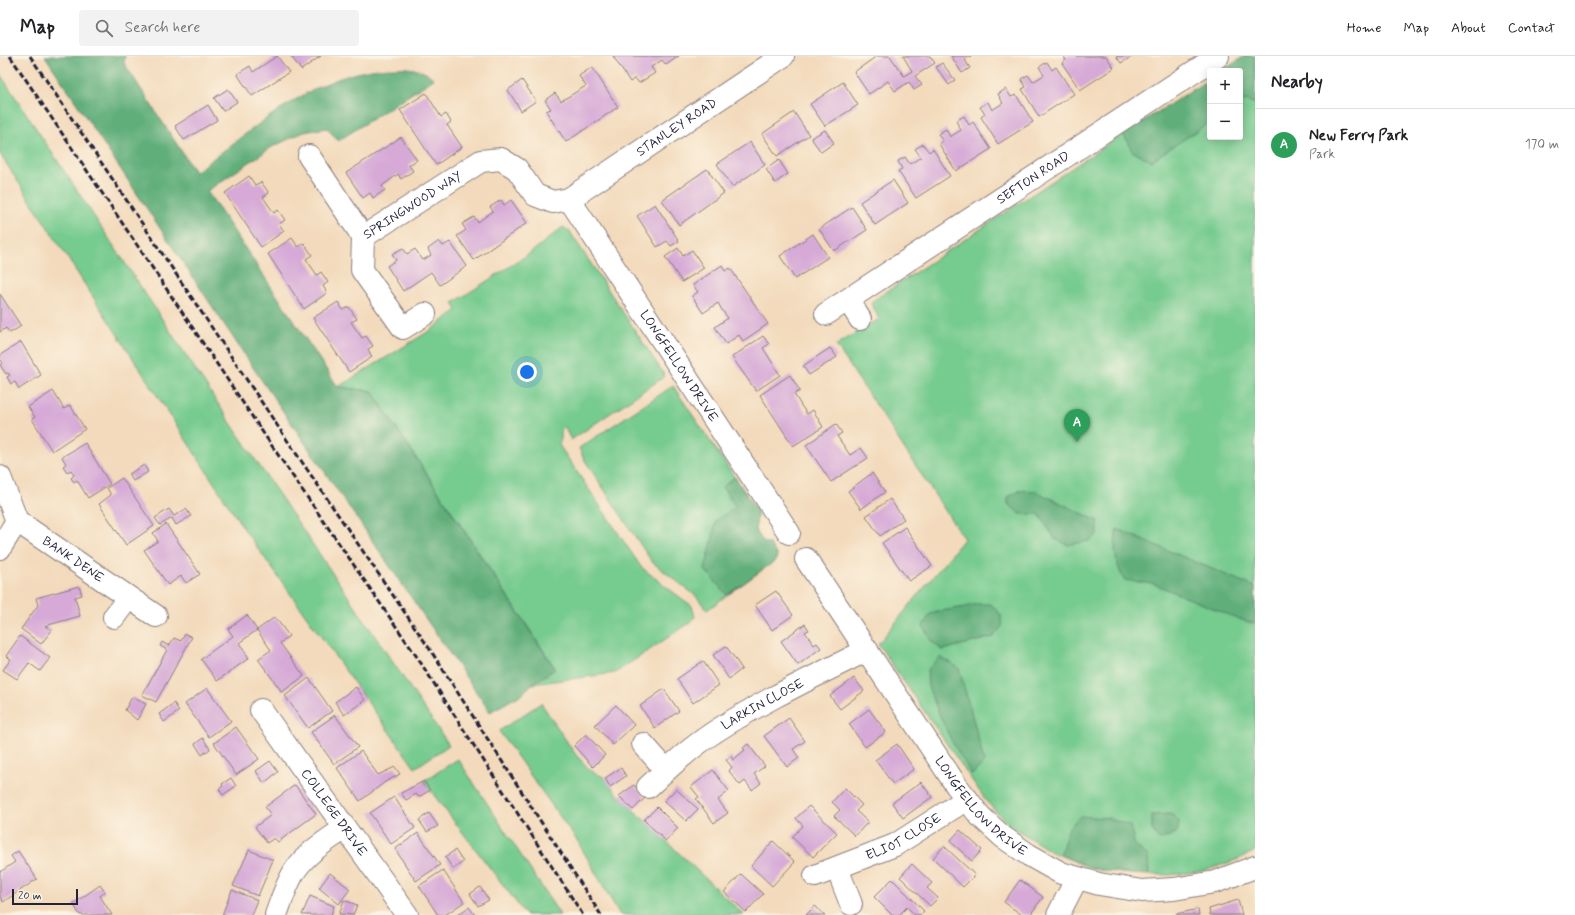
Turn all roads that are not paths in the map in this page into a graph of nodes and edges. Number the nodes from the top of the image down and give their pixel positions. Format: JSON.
{"nodes":[{"id":1,"x":783,"y":56,"type":"edge"},
{"id":2,"x":1218,"y":56,"type":"edge"},
{"id":3,"x":310,"y":156,"type":"dead end"},
{"id":4,"x":570,"y":199,"type":"junction"},
{"id":5,"x":364,"y":237,"type":"junction"},
{"id":6,"x":848,"y":300,"type":"junction"},
{"id":7,"x":425,"y":314,"type":"dead end"},
{"id":8,"x":826,"y":314,"type":"dead end"},
{"id":9,"x":860,"y":319,"type":"dead end"},
{"id":10,"x":0,"y":477,"type":"edge"},
{"id":11,"x":17,"y":521,"type":"junction"},
{"id":12,"x":789,"y":533,"type":"dead end"},
{"id":13,"x":0,"y":548,"type":"edge"},
{"id":14,"x":806,"y":559,"type":"dead end"},
{"id":15,"x":128,"y":598,"type":"junction"},
{"id":16,"x":156,"y":616,"type":"dead end"},
{"id":17,"x":114,"y":617,"type":"dead end"},
{"id":18,"x":867,"y":650,"type":"junction"},
{"id":19,"x":261,"y":710,"type":"dead end"},
{"id":20,"x":643,"y":744,"type":"dead end"},
{"id":21,"x":666,"y":770,"type":"junction"},
{"id":22,"x":648,"y":787,"type":"dead end"},
{"id":23,"x":967,"y":799,"type":"junction"},
{"id":24,"x":345,"y":828,"type":"junction"},
{"id":25,"x":1255,"y":867,"type":"edge"},
{"id":26,"x":837,"y":868,"type":"junction"},
{"id":27,"x":815,"y":876,"type":"dead end"},
{"id":28,"x":1077,"y":878,"type":"junction"},
{"id":29,"x":851,"y":904,"type":"dead end"},
{"id":30,"x":276,"y":915,"type":"edge"},
{"id":31,"x":408,"y":915,"type":"edge"},
{"id":32,"x":1058,"y":915,"type":"edge"}],
"edges":[{"from":1,"to":4,"type":"street","name":"STANLEY ROAD"},
{"from":2,"to":6,"type":"street","name":"SEFTON ROAD"},
{"from":3,"to":5,"type":"street"},
{"from":4,"to":5,"type":"street","name":"SPRINGWOOD WAY"},
{"from":4,"to":12,"type":"street","name":"LONGFELLOW DRIVE"},
{"from":5,"to":7,"type":"street","name":"SPRINGWOOD WAY"},
{"from":6,"to":8,"type":"street","name":"SEFTON ROAD"},
{"from":6,"to":9,"type":"street"},
{"from":10,"to":11,"type":"street"},
{"from":11,"to":13,"type":"street"},
{"from":11,"to":15,"type":"street","name":"BANK DENE"},
{"from":14,"to":18,"type":"street","name":"LONGFELLOW DRIVE"},
{"from":15,"to":16,"type":"street","name":"BANK DENE"},
{"from":15,"to":17,"type":"street"},
{"from":18,"to":21,"type":"street","name":"LARKIN CLOSE"},
{"from":18,"to":23,"type":"street","name":"LONGFELLOW DRIVE"},
{"from":19,"to":24,"type":"street","name":"COLLEGE DRIVE"},
{"from":20,"to":21,"type":"street"},
{"from":21,"to":22,"type":"street","name":"LARKIN CLOSE"},
{"from":23,"to":26,"type":"street","name":"ELIOT CLOSE"},
{"from":23,"to":28,"type":"street","name":"LONGFELLOW DRIVE"},
{"from":24,"to":30,"type":"street"},
{"from":24,"to":31,"type":"street","name":"COLLEGE DRIVE"},
{"from":25,"to":28,"type":"street","name":"LONGFELLOW DRIVE"},
{"from":26,"to":27,"type":"street","name":"ELIOT CLOSE"},
{"from":26,"to":29,"type":"street"},
{"from":28,"to":32,"type":"street"}]}
